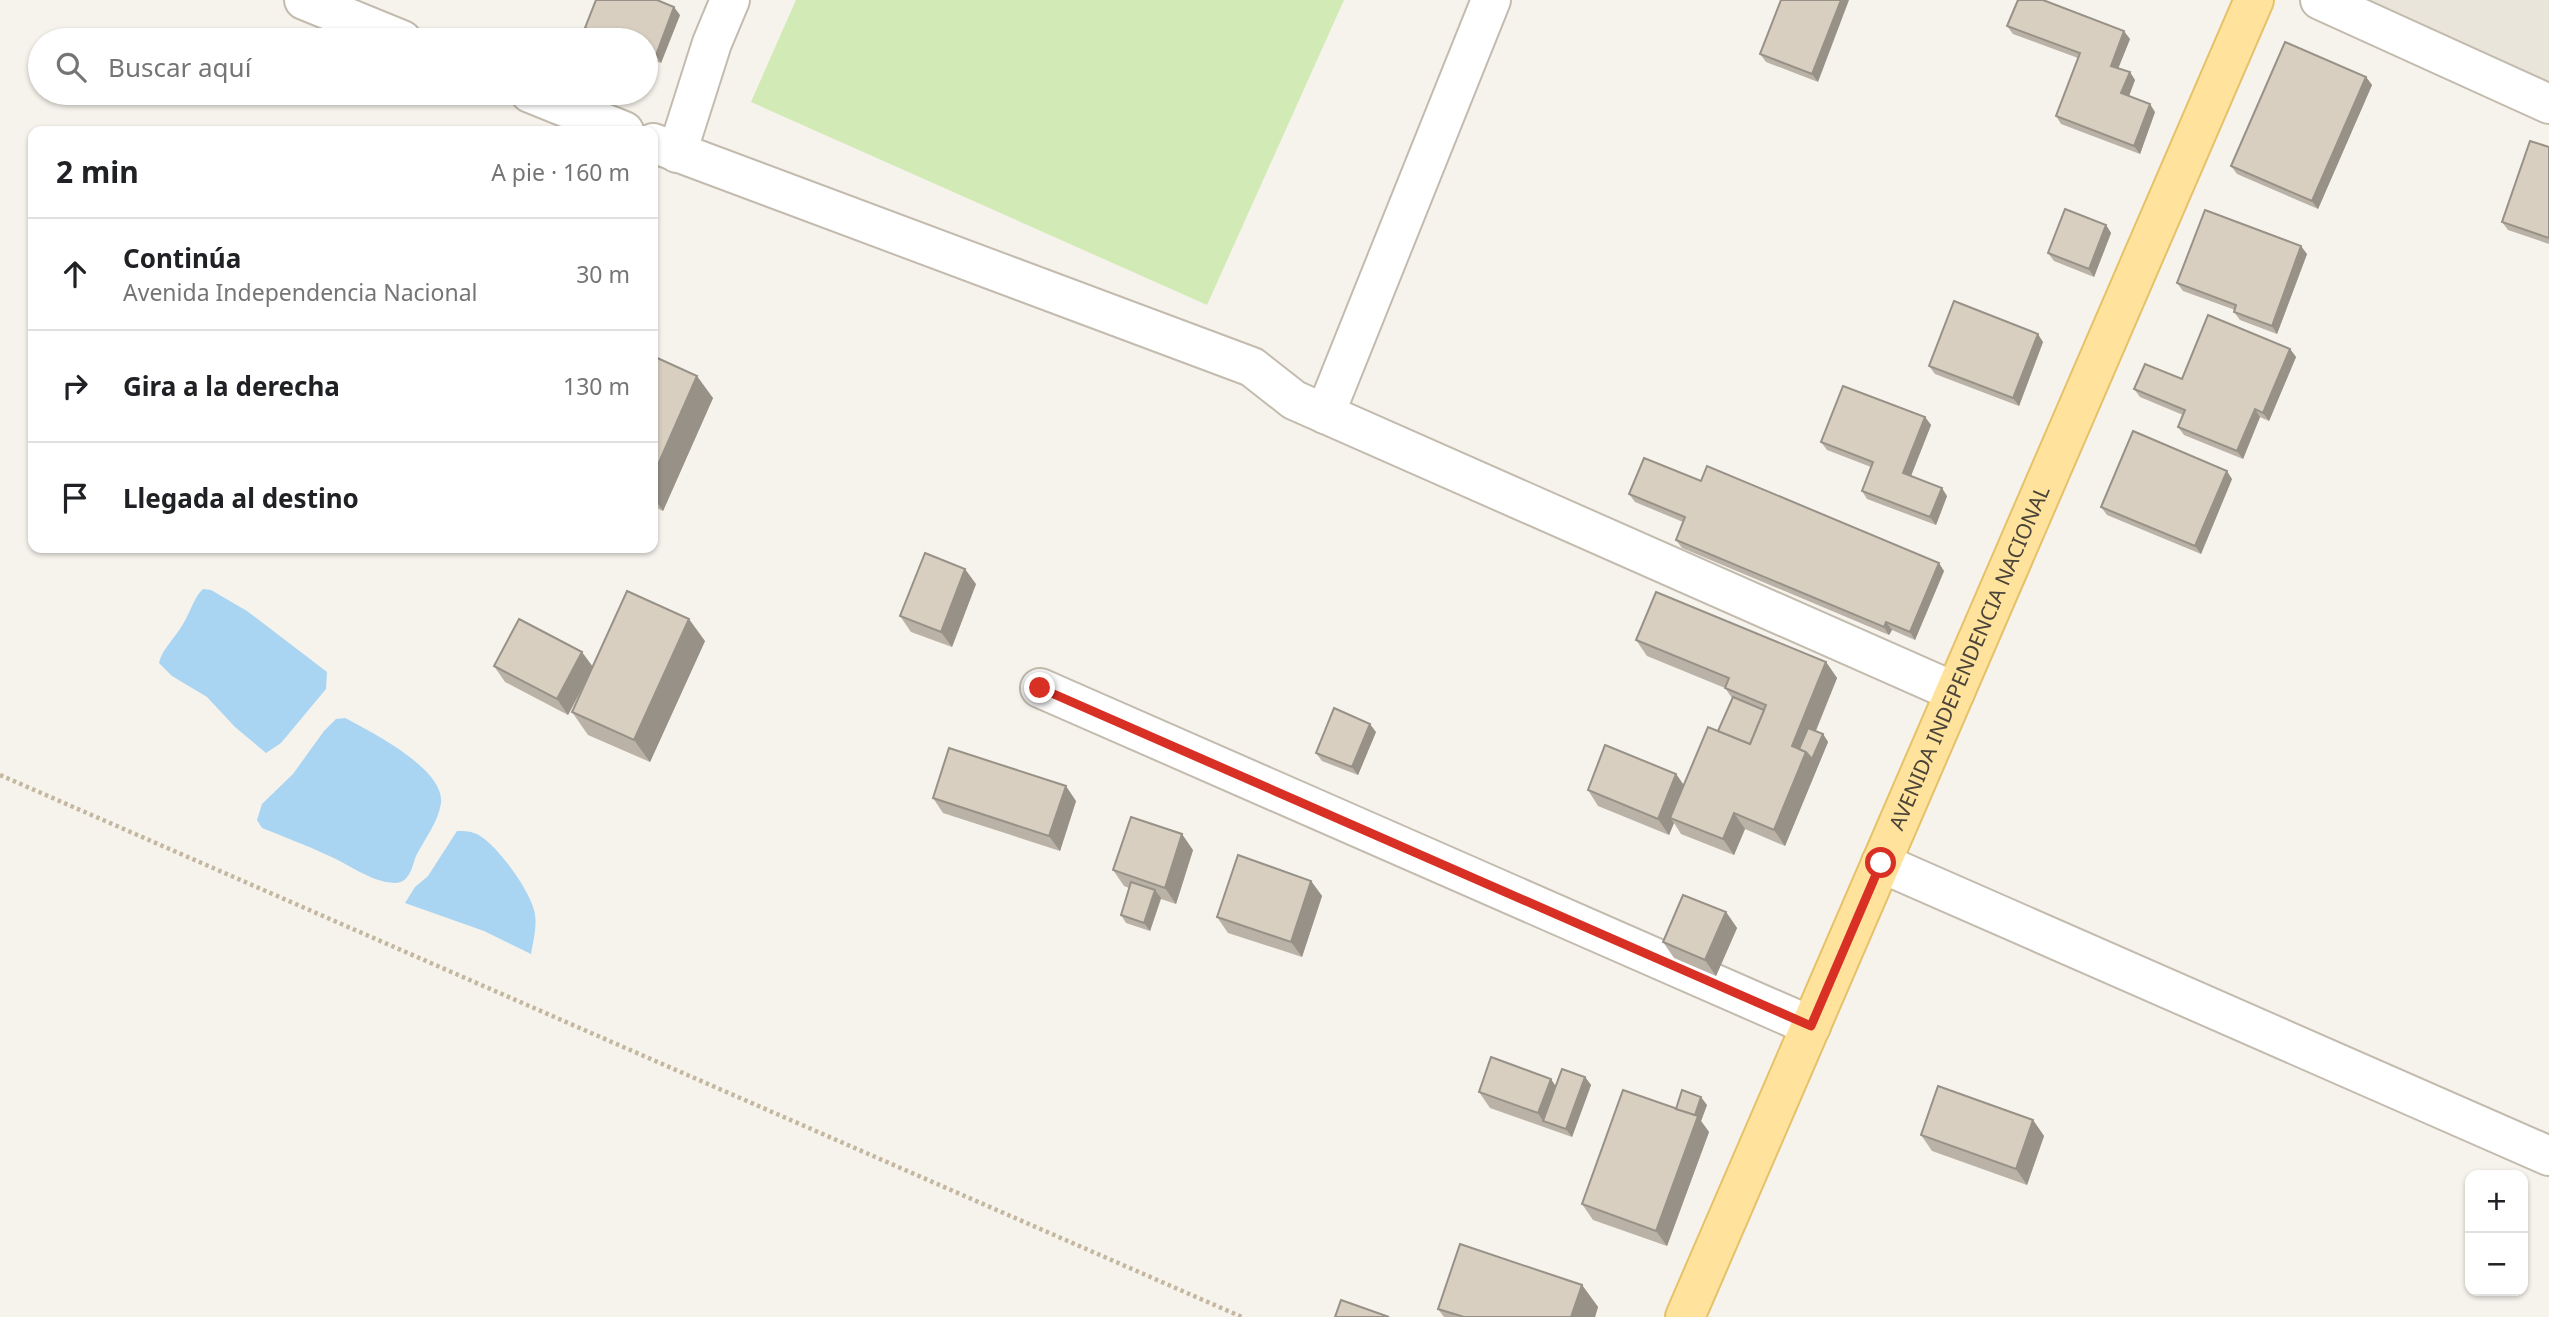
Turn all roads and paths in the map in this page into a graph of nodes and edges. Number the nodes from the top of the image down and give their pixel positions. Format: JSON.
{"nodes":[{"id":1,"x":304,"y":0,"type":"edge"},
{"id":2,"x":730,"y":0,"type":"edge"},
{"id":3,"x":1491,"y":0,"type":"edge"},
{"id":4,"x":2254,"y":0,"type":"edge"},
{"id":5,"x":2320,"y":0,"type":"edge"},
{"id":6,"x":373,"y":28,"type":"edge"},
{"id":7,"x":2549,"y":104,"type":"edge"},
{"id":8,"x":560,"y":105,"type":"edge"},
{"id":9,"x":612,"y":126,"type":"edge"},
{"id":10,"x":665,"y":148,"type":"edge"},
{"id":11,"x":1325,"y":414,"type":"junction"},
{"id":12,"x":1040,"y":688,"type":"dead end"},
{"id":13,"x":1955,"y":692,"type":"junction"},
{"id":14,"x":0,"y":775,"type":"edge"},
{"id":15,"x":1881,"y":863,"type":"junction"},
{"id":16,"x":1811,"y":1026,"type":"junction"},
{"id":17,"x":2549,"y":1156,"type":"edge"},
{"id":18,"x":1242,"y":1317,"type":"edge"},
{"id":19,"x":1685,"y":1317,"type":"edge"}],
"edges":[{"from":1,"to":6,"type":"street"},
{"from":2,"to":10,"type":"street"},
{"from":3,"to":11,"type":"street"},
{"from":4,"to":13,"type":"main road","name":"AVENIDA INDEPENDENCIA NACIONAL"},
{"from":5,"to":7,"type":"street"},
{"from":8,"to":9,"type":"street"},
{"from":10,"to":11,"type":"street"},
{"from":11,"to":13,"type":"street"},
{"from":12,"to":16,"type":"street"},
{"from":13,"to":15,"type":"main road","name":"AVENIDA INDEPENDENCIA NACIONAL"},
{"from":14,"to":18,"type":"path"},
{"from":15,"to":16,"type":"main road","name":"AVENIDA INDEPENDENCIA NACIONAL"},
{"from":15,"to":17,"type":"street"},
{"from":16,"to":19,"type":"main road","name":"AVENIDA INDEPENDENCIA NACIONAL"}]}
